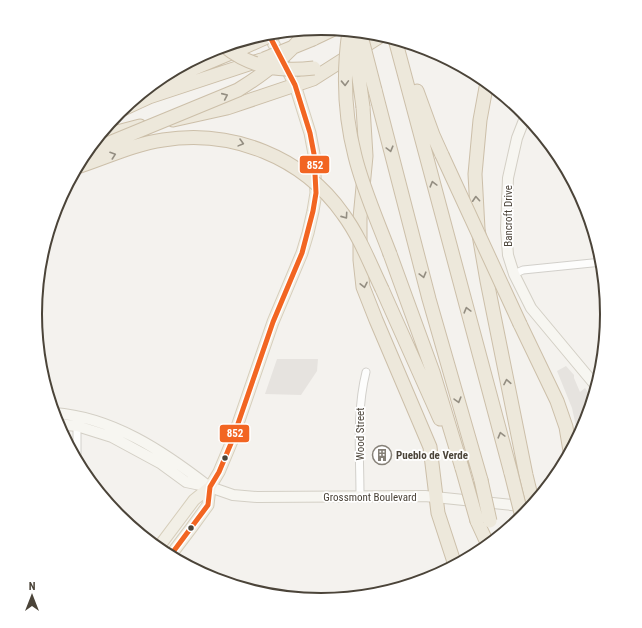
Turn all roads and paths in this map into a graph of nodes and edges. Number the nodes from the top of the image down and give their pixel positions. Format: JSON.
{"nodes":[{"id":1,"x":307,"y":36,"type":"edge"},
{"id":2,"x":308,"y":36,"type":"edge"},
{"id":3,"x":347,"y":36,"type":"edge"},
{"id":4,"x":354,"y":37,"type":"edge"},
{"id":5,"x":361,"y":38,"type":"edge"},
{"id":6,"x":365,"y":38,"type":"edge"},
{"id":7,"x":271,"y":39,"type":"edge"},
{"id":8,"x":374,"y":40,"type":"edge"},
{"id":9,"x":249,"y":45,"type":"edge"},
{"id":10,"x":397,"y":46,"type":"edge"},
{"id":11,"x":230,"y":50,"type":"edge"},
{"id":12,"x":405,"y":73,"type":"junction"},
{"id":13,"x":176,"y":76,"type":"edge"},
{"id":14,"x":295,"y":85,"type":"junction"},
{"id":15,"x":486,"y":89,"type":"edge"},
{"id":16,"x":142,"y":100,"type":"edge"},
{"id":17,"x":523,"y":122,"type":"edge"},
{"id":18,"x":108,"y":134,"type":"edge"},
{"id":19,"x":97,"y":148,"type":"edge"},
{"id":20,"x":86,"y":164,"type":"edge"},
{"id":21,"x":595,"y":263,"type":"edge"},
{"id":22,"x":514,"y":274,"type":"junction"},
{"id":23,"x":366,"y":372,"type":"dead end"},
{"id":24,"x":592,"y":381,"type":"edge"},
{"id":25,"x":60,"y":413,"type":"edge"},
{"id":26,"x":65,"y":425,"type":"edge"},
{"id":27,"x":77,"y":426,"type":"junction"},
{"id":28,"x":569,"y":442,"type":"edge"},
{"id":29,"x":77,"y":449,"type":"edge"},
{"id":30,"x":462,"y":468,"type":"junction"},
{"id":31,"x":210,"y":487,"type":"junction"},
{"id":32,"x":360,"y":496,"type":"junction"},
{"id":33,"x":436,"y":497,"type":"junction"},
{"id":34,"x":531,"y":497,"type":"edge"},
{"id":35,"x":523,"y":506,"type":"edge"},
{"id":36,"x":520,"y":509,"type":"edge"},
{"id":37,"x":484,"y":521,"type":"junction"},
{"id":38,"x":490,"y":535,"type":"edge"},
{"id":39,"x":487,"y":538,"type":"edge"},
{"id":40,"x":162,"y":543,"type":"edge"},
{"id":41,"x":174,"y":551,"type":"edge"},
{"id":42,"x":454,"y":559,"type":"edge"}],
"edges":[{"from":1,"to":16,"type":"highway","bridge":true},
{"from":19,"to":2,"type":"highway","one_way":true,"bridge":true},
{"from":3,"to":30,"type":"highway","one_way":true,"bridge":true},
{"from":4,"to":33,"type":"highway","one_way":true,"bridge":true},
{"from":5,"to":37,"type":"highway","one_way":true,"bridge":true},
{"from":6,"to":11,"type":"highway","bridge":true},
{"from":7,"to":14,"type":"main road"},
{"from":8,"to":14,"type":"highway"},
{"from":9,"to":13,"type":"highway","bridge":true},
{"from":10,"to":12,"type":"highway"},
{"from":12,"to":28,"type":"highway","bridge":true},
{"from":36,"to":12,"type":"highway","one_way":true,"bridge":true},
{"from":14,"to":18,"type":"highway"},
{"from":14,"to":31,"type":"main road"},
{"from":34,"to":15,"type":"highway","one_way":true},
{"from":17,"to":22,"type":"main road","name":"Bancroft Drive"},
{"from":20,"to":30,"type":"highway","one_way":true,"bridge":true},
{"from":21,"to":22,"type":"street"},
{"from":22,"to":24,"type":"main road","name":"Bancroft Drive"},
{"from":23,"to":32,"type":"street","name":"Wood Street"},
{"from":25,"to":31,"type":"main road","name":"Grossmont Boulevard"},
{"from":26,"to":27,"type":"main road","name":"Grossmont Boulevard"},
{"from":27,"to":29,"type":"street"},
{"from":27,"to":31,"type":"main road","name":"Grossmont Boulevard"},
{"from":30,"to":37,"type":"highway","bridge":true},
{"from":31,"to":32,"type":"main road","name":"Grossmont Boulevard"},
{"from":31,"to":40,"type":"main road"},
{"from":31,"to":41,"type":"main road"},
{"from":32,"to":33,"type":"main road","name":"Grossmont Boulevard"},
{"from":33,"to":35,"type":"main road","name":"Grossmont Boulevard"},
{"from":33,"to":42,"type":"highway"},
{"from":37,"to":38,"type":"highway"},
{"from":37,"to":39,"type":"highway"}]}
